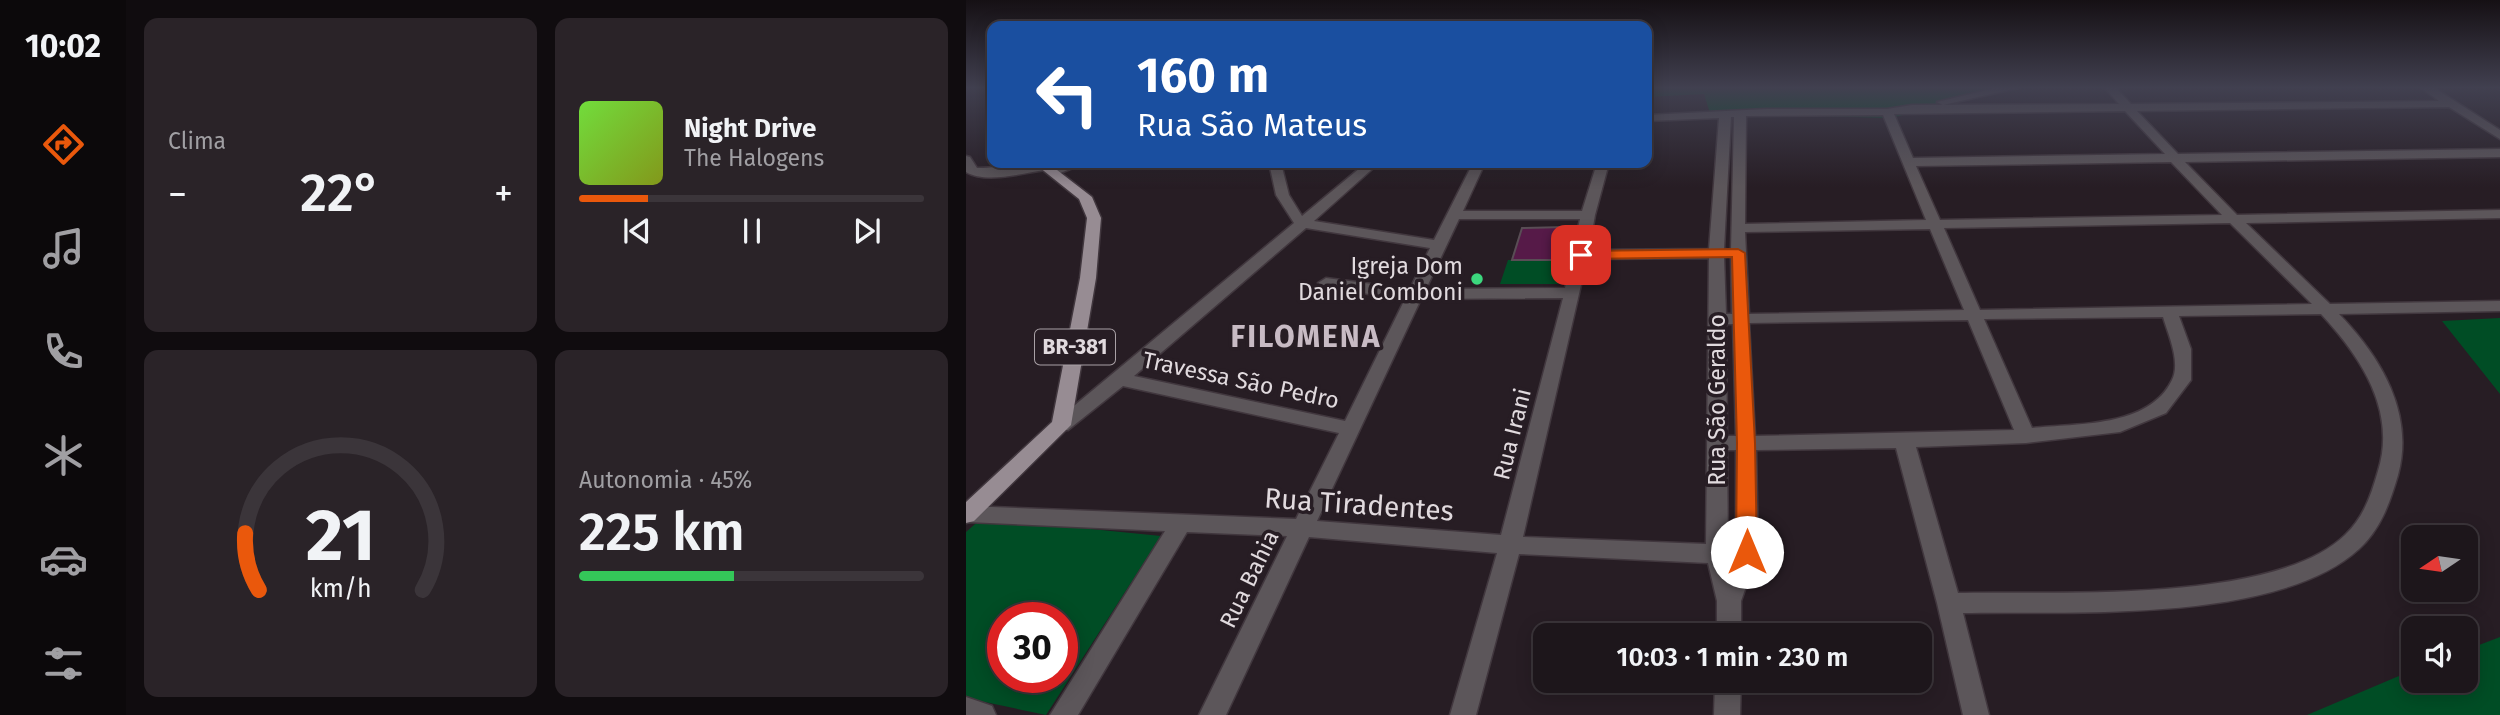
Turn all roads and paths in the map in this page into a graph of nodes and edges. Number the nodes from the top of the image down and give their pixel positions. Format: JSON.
{"nodes":[{"id":1,"x":1731,"y":120,"type":"edge"},
{"id":2,"x":1732,"y":120,"type":"edge"},
{"id":3,"x":1897,"y":120,"type":"edge"},
{"id":4,"x":2141,"y":120,"type":"edge"},
{"id":5,"x":2477,"y":120,"type":"edge"},
{"id":6,"x":2500,"y":135,"type":"edge"},
{"id":7,"x":2500,"y":153,"type":"edge"},
{"id":8,"x":2177,"y":158,"type":"junction"},
{"id":9,"x":966,"y":160,"type":"edge"},
{"id":10,"x":1910,"y":162,"type":"junction"},
{"id":11,"x":1035,"y":168,"type":"edge"},
{"id":12,"x":1047,"y":168,"type":"edge"},
{"id":13,"x":1276,"y":168,"type":"edge"},
{"id":14,"x":1367,"y":168,"type":"edge"},
{"id":15,"x":1476,"y":168,"type":"edge"},
{"id":16,"x":1602,"y":168,"type":"edge"},
{"id":17,"x":2500,"y":214,"type":"edge"},
{"id":18,"x":1453,"y":215,"type":"junction"},
{"id":19,"x":1588,"y":215,"type":"junction"},
{"id":20,"x":2237,"y":222,"type":"junction"},
{"id":21,"x":2500,"y":222,"type":"edge"},
{"id":22,"x":1301,"y":223,"type":"junction"},
{"id":23,"x":1936,"y":228,"type":"junction"},
{"id":24,"x":1739,"y":240,"type":"junction"},
{"id":25,"x":1439,"y":245,"type":"junction"},
{"id":26,"x":1716,"y":253,"type":"junction"},
{"id":27,"x":1581,"y":255,"type":"junction"},
{"id":28,"x":1326,"y":283,"type":"dead end"},
{"id":29,"x":1572,"y":293,"type":"junction"},
{"id":30,"x":1417,"y":294,"type":"junction"},
{"id":31,"x":2500,"y":306,"type":"edge"},
{"id":32,"x":2325,"y":309,"type":"junction"},
{"id":33,"x":2169,"y":311,"type":"junction"},
{"id":34,"x":1973,"y":317,"type":"junction"},
{"id":35,"x":1718,"y":320,"type":"junction"},
{"id":36,"x":1742,"y":320,"type":"junction"},
{"id":37,"x":1120,"y":379,"type":"junction"},
{"id":38,"x":1061,"y":425,"type":"junction"},
{"id":39,"x":1352,"y":429,"type":"junction"},
{"id":40,"x":2026,"y":436,"type":"junction"},
{"id":41,"x":1904,"y":441,"type":"junction"},
{"id":42,"x":1718,"y":443,"type":"junction"},
{"id":43,"x":1746,"y":443,"type":"junction"},
{"id":44,"x":967,"y":515,"type":"edge"},
{"id":45,"x":1181,"y":523,"type":"junction"},
{"id":46,"x":1303,"y":528,"type":"junction"},
{"id":47,"x":1510,"y":545,"type":"junction"},
{"id":48,"x":1747,"y":552,"type":"junction"},
{"id":49,"x":1717,"y":554,"type":"junction"},
{"id":50,"x":1729,"y":601,"type":"junction"},
{"id":51,"x":1949,"y":603,"type":"junction"},
{"id":52,"x":1729,"y":623,"type":"edge"},
{"id":53,"x":1728,"y":693,"type":"edge"},
{"id":54,"x":966,"y":710,"type":"edge"},
{"id":55,"x":983,"y":715,"type":"edge"},
{"id":56,"x":1063,"y":715,"type":"edge"},
{"id":57,"x":1212,"y":715,"type":"edge"},
{"id":58,"x":1463,"y":715,"type":"edge"},
{"id":59,"x":1727,"y":715,"type":"edge"},
{"id":60,"x":1976,"y":715,"type":"edge"}],
"edges":[{"from":1,"to":26,"type":"street","name":"Rua São Geraldo"},
{"from":2,"to":24,"type":"street","name":"Rua São Geraldo"},
{"from":3,"to":10,"type":"street"},
{"from":4,"to":8,"type":"street"},
{"from":5,"to":6,"type":"street"},
{"from":7,"to":8,"type":"street"},
{"from":8,"to":10,"type":"street"},
{"from":8,"to":20,"type":"street"},
{"from":9,"to":11,"type":"street"},
{"from":10,"to":23,"type":"street"},
{"from":12,"to":38,"type":"main road","number":"BR-381"},
{"from":13,"to":22,"type":"street"},
{"from":14,"to":22,"type":"street"},
{"from":15,"to":18,"type":"street","name":"Rua Bahia"},
{"from":16,"to":19,"type":"street","name":"Rua Irani"},
{"from":17,"to":20,"type":"street"},
{"from":18,"to":19,"type":"street"},
{"from":18,"to":25,"type":"street","name":"Rua Bahia"},
{"from":19,"to":27,"type":"street","name":"Rua Irani"},
{"from":20,"to":21,"type":"street"},
{"from":20,"to":23,"type":"street"},
{"from":20,"to":32,"type":"street"},
{"from":22,"to":25,"type":"street"},
{"from":22,"to":37,"type":"street"},
{"from":23,"to":24,"type":"street"},
{"from":23,"to":34,"type":"street"},
{"from":24,"to":26,"type":"street"},
{"from":24,"to":36,"type":"street","name":"Rua São Geraldo"},
{"from":25,"to":30,"type":"street","name":"Rua Bahia"},
{"from":26,"to":27,"type":"street"},
{"from":26,"to":35,"type":"street","name":"Rua São Geraldo"},
{"from":27,"to":29,"type":"street","name":"Rua Irani"},
{"from":28,"to":30,"type":"street"},
{"from":29,"to":30,"type":"street"},
{"from":29,"to":47,"type":"street","name":"Rua Irani"},
{"from":30,"to":39,"type":"street","name":"Rua Bahia"},
{"from":31,"to":32,"type":"street"},
{"from":32,"to":33,"type":"street"},
{"from":32,"to":51,"type":"street"},
{"from":33,"to":34,"type":"street"},
{"from":33,"to":40,"type":"street"},
{"from":34,"to":36,"type":"street"},
{"from":34,"to":40,"type":"street"},
{"from":35,"to":36,"type":"street"},
{"from":35,"to":42,"type":"street","name":"Rua São Geraldo"},
{"from":36,"to":43,"type":"street","name":"Rua São Geraldo"},
{"from":37,"to":38,"type":"street"},
{"from":37,"to":39,"type":"street","name":"Travessa São Pedro"},
{"from":38,"to":44,"type":"main road"},
{"from":39,"to":46,"type":"street","name":"Rua Bahia"},
{"from":40,"to":41,"type":"street"},
{"from":41,"to":43,"type":"street"},
{"from":41,"to":51,"type":"street"},
{"from":42,"to":43,"type":"street"},
{"from":42,"to":49,"type":"street","name":"Rua São Geraldo"},
{"from":43,"to":48,"type":"street","name":"Rua São Geraldo"},
{"from":44,"to":45,"type":"street","name":"Rua Tiradentes"},
{"from":45,"to":46,"type":"street","name":"Rua Tiradentes"},
{"from":45,"to":56,"type":"street"},
{"from":46,"to":47,"type":"street","name":"Rua Tiradentes"},
{"from":46,"to":57,"type":"street","name":"Rua Bahia"},
{"from":47,"to":49,"type":"street","name":"Rua Tiradentes"},
{"from":47,"to":58,"type":"street","name":"Rua Irani"},
{"from":48,"to":49,"type":"street","name":"Rua Tiradentes"},
{"from":48,"to":50,"type":"street","name":"Rua São Geraldo"},
{"from":49,"to":50,"type":"street","name":"Rua São Geraldo"},
{"from":50,"to":52,"type":"street","name":"Rua São Geraldo"},
{"from":51,"to":60,"type":"street"},
{"from":53,"to":59,"type":"street"},
{"from":54,"to":55,"type":"street"}]}
